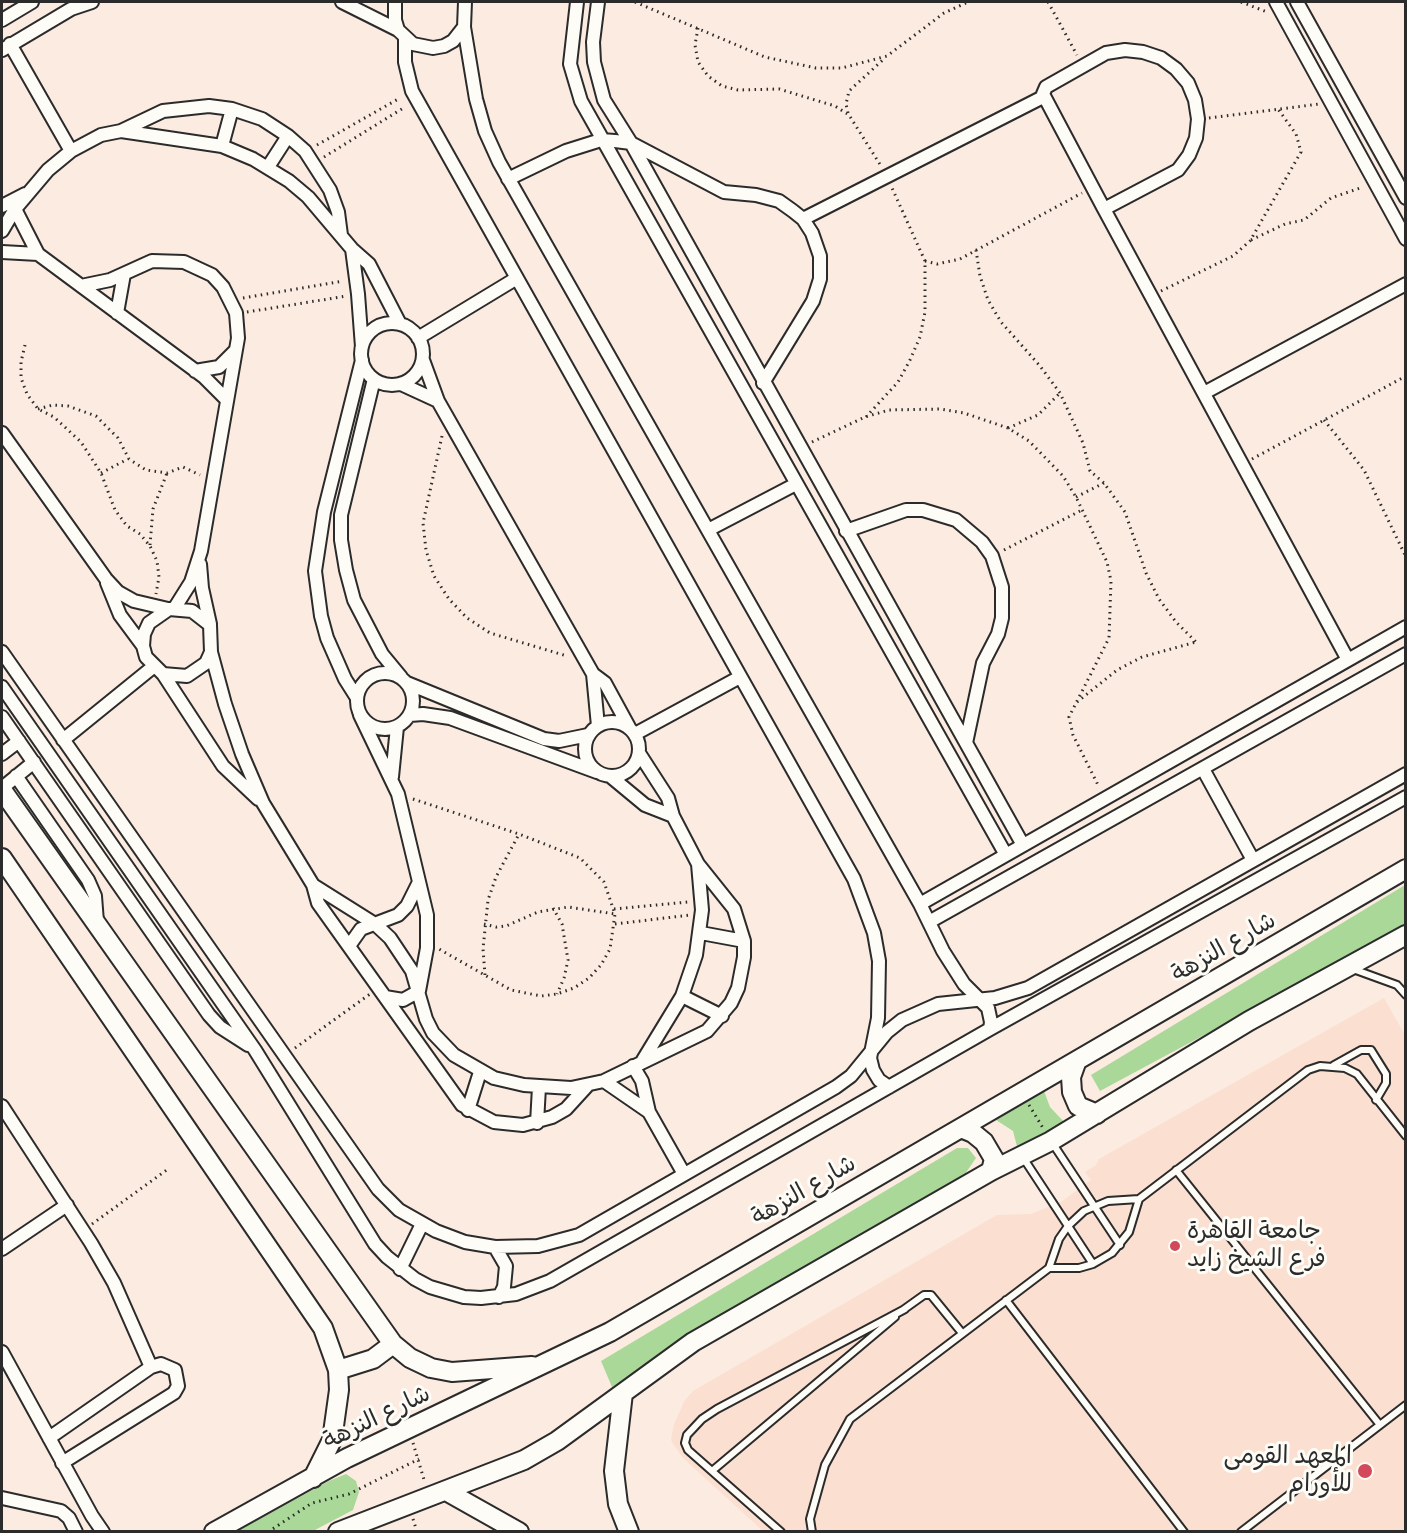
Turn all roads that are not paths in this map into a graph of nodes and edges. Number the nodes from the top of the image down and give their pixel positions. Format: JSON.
{"nodes":[{"id":1,"x":32,"y":2,"type":"edge"},
{"id":2,"x":92,"y":2,"type":"edge"},
{"id":3,"x":342,"y":2,"type":"edge"},
{"id":4,"x":395,"y":2,"type":"edge"},
{"id":5,"x":466,"y":2,"type":"edge"},
{"id":6,"x":577,"y":2,"type":"edge"},
{"id":7,"x":598,"y":2,"type":"edge"},
{"id":8,"x":1276,"y":2,"type":"edge"},
{"id":9,"x":1297,"y":2,"type":"edge"},
{"id":10,"x":2,"y":20,"type":"edge"},
{"id":11,"x":464,"y":27,"type":"junction"},
{"id":12,"x":402,"y":34,"type":"junction"},
{"id":13,"x":6,"y":47,"type":"edge"},
{"id":14,"x":1043,"y":97,"type":"junction"},
{"id":15,"x":232,"y":109,"type":"junction"},
{"id":16,"x":121,"y":131,"type":"junction"},
{"id":17,"x":288,"y":136,"type":"junction"},
{"id":18,"x":602,"y":140,"type":"junction"},
{"id":19,"x":631,"y":143,"type":"junction"},
{"id":20,"x":222,"y":146,"type":"junction"},
{"id":21,"x":71,"y":151,"type":"junction"},
{"id":22,"x":268,"y":167,"type":"junction"},
{"id":23,"x":508,"y":179,"type":"junction"},
{"id":24,"x":29,"y":192,"type":"junction"},
{"id":25,"x":1406,"y":198,"type":"edge"},
{"id":26,"x":2,"y":206,"type":"edge"},
{"id":27,"x":15,"y":209,"type":"junction"},
{"id":28,"x":1104,"y":209,"type":"junction"},
{"id":29,"x":803,"y":219,"type":"junction"},
{"id":30,"x":2,"y":231,"type":"edge"},
{"id":31,"x":341,"y":235,"type":"junction"},
{"id":32,"x":1406,"y":239,"type":"edge"},
{"id":33,"x":352,"y":249,"type":"junction"},
{"id":34,"x":2,"y":252,"type":"edge"},
{"id":35,"x":38,"y":254,"type":"junction"},
{"id":36,"x":124,"y":274,"type":"junction"},
{"id":37,"x":517,"y":278,"type":"junction"},
{"id":38,"x":1406,"y":284,"type":"edge"},
{"id":39,"x":81,"y":286,"type":"junction"},
{"id":40,"x":117,"y":313,"type":"junction"},
{"id":41,"x":400,"y":324,"type":"junction"},
{"id":42,"x":418,"y":338,"type":"junction"},
{"id":43,"x":236,"y":350,"type":"junction"},
{"id":44,"x":362,"y":356,"type":"junction"},
{"id":45,"x":423,"y":360,"type":"junction"},
{"id":46,"x":195,"y":371,"type":"junction"},
{"id":47,"x":374,"y":379,"type":"junction"},
{"id":48,"x":763,"y":383,"type":"junction"},
{"id":49,"x":401,"y":384,"type":"junction"},
{"id":50,"x":1204,"y":393,"type":"junction"},
{"id":51,"x":227,"y":400,"type":"junction"},
{"id":52,"x":438,"y":401,"type":"junction"},
{"id":53,"x":2,"y":433,"type":"edge"},
{"id":54,"x":796,"y":484,"type":"junction"},
{"id":55,"x":324,"y":512,"type":"junction"},
{"id":56,"x":341,"y":515,"type":"junction"},
{"id":57,"x":708,"y":530,"type":"junction"},
{"id":58,"x":846,"y":531,"type":"junction"},
{"id":59,"x":201,"y":551,"type":"junction"},
{"id":60,"x":106,"y":579,"type":"junction"},
{"id":61,"x":171,"y":609,"type":"junction"},
{"id":62,"x":210,"y":624,"type":"junction"},
{"id":63,"x":1406,"y":627,"type":"edge"},
{"id":64,"x":143,"y":646,"type":"junction"},
{"id":65,"x":2,"y":652,"type":"edge"},
{"id":66,"x":211,"y":652,"type":"junction"},
{"id":67,"x":1406,"y":654,"type":"edge"},
{"id":68,"x":1348,"y":660,"type":"junction"},
{"id":69,"x":158,"y":671,"type":"junction"},
{"id":70,"x":593,"y":674,"type":"junction"},
{"id":71,"x":741,"y":677,"type":"junction"},
{"id":72,"x":404,"y":680,"type":"junction"},
{"id":73,"x":2,"y":687,"type":"edge"},
{"id":74,"x":357,"y":698,"type":"junction"},
{"id":75,"x":360,"y":715,"type":"junction"},
{"id":76,"x":410,"y":715,"type":"junction"},
{"id":77,"x":2,"y":717,"type":"edge"},
{"id":78,"x":598,"y":726,"type":"junction"},
{"id":79,"x":397,"y":727,"type":"junction"},
{"id":80,"x":632,"y":730,"type":"junction"},
{"id":81,"x":513,"y":735,"type":"junction"},
{"id":82,"x":588,"y":735,"type":"junction"},
{"id":83,"x":63,"y":740,"type":"junction"},
{"id":84,"x":19,"y":741,"type":"junction"},
{"id":85,"x":966,"y":743,"type":"junction"},
{"id":86,"x":639,"y":753,"type":"junction"},
{"id":87,"x":2,"y":754,"type":"edge"},
{"id":88,"x":34,"y":762,"type":"junction"},
{"id":89,"x":1203,"y":769,"type":"junction"},
{"id":90,"x":597,"y":771,"type":"junction"},
{"id":91,"x":1406,"y":774,"type":"edge"},
{"id":92,"x":610,"y":776,"type":"junction"},
{"id":93,"x":16,"y":777,"type":"junction"},
{"id":94,"x":392,"y":778,"type":"junction"},
{"id":95,"x":2,"y":789,"type":"edge"},
{"id":96,"x":1406,"y":797,"type":"edge"},
{"id":97,"x":263,"y":803,"type":"junction"},
{"id":98,"x":674,"y":816,"type":"junction"},
{"id":99,"x":1023,"y":845,"type":"junction"},
{"id":100,"x":1006,"y":855,"type":"junction"},
{"id":101,"x":2,"y":858,"type":"edge"},
{"id":102,"x":1253,"y":860,"type":"junction"},
{"id":103,"x":698,"y":864,"type":"junction"},
{"id":104,"x":1406,"y":869,"type":"edge"},
{"id":105,"x":418,"y":884,"type":"junction"},
{"id":106,"x":312,"y":885,"type":"junction"},
{"id":107,"x":920,"y":904,"type":"junction"},
{"id":108,"x":929,"y":922,"type":"junction"},
{"id":109,"x":375,"y":924,"type":"junction"},
{"id":110,"x":97,"y":927,"type":"junction"},
{"id":111,"x":700,"y":933,"type":"junction"},
{"id":112,"x":1406,"y":935,"type":"edge"},
{"id":113,"x":744,"y":941,"type":"junction"},
{"id":114,"x":349,"y":946,"type":"junction"},
{"id":115,"x":1347,"y":967,"type":"junction"},
{"id":116,"x":419,"y":991,"type":"junction"},
{"id":117,"x":382,"y":992,"type":"junction"},
{"id":118,"x":1406,"y":995,"type":"edge"},
{"id":119,"x":682,"y":996,"type":"junction"},
{"id":120,"x":977,"y":999,"type":"junction"},
{"id":121,"x":722,"y":1016,"type":"junction"},
{"id":122,"x":990,"y":1029,"type":"junction"},
{"id":123,"x":873,"y":1046,"type":"junction"},
{"id":124,"x":255,"y":1050,"type":"junction"},
{"id":125,"x":638,"y":1063,"type":"junction"},
{"id":126,"x":1076,"y":1063,"type":"junction"},
{"id":127,"x":1333,"y":1065,"type":"junction"},
{"id":128,"x":480,"y":1071,"type":"junction"},
{"id":129,"x":604,"y":1080,"type":"junction"},
{"id":130,"x":587,"y":1086,"type":"junction"},
{"id":131,"x":539,"y":1087,"type":"junction"},
{"id":132,"x":889,"y":1087,"type":"junction"},
{"id":133,"x":1376,"y":1100,"type":"junction"},
{"id":134,"x":2,"y":1106,"type":"edge"},
{"id":135,"x":468,"y":1110,"type":"junction"},
{"id":136,"x":649,"y":1112,"type":"junction"},
{"id":137,"x":1097,"y":1114,"type":"junction"},
{"id":138,"x":537,"y":1122,"type":"junction"},
{"id":139,"x":961,"y":1128,"type":"junction"},
{"id":140,"x":1406,"y":1136,"type":"edge"},
{"id":141,"x":1052,"y":1140,"type":"junction"},
{"id":142,"x":1022,"y":1156,"type":"junction"},
{"id":143,"x":1176,"y":1170,"type":"junction"},
{"id":144,"x":991,"y":1171,"type":"junction"},
{"id":145,"x":684,"y":1174,"type":"junction"},
{"id":146,"x":1139,"y":1199,"type":"junction"},
{"id":147,"x":67,"y":1205,"type":"junction"},
{"id":148,"x":1094,"y":1206,"type":"junction"},
{"id":149,"x":422,"y":1224,"type":"junction"},
{"id":150,"x":1068,"y":1226,"type":"junction"},
{"id":151,"x":1120,"y":1245,"type":"junction"},
{"id":152,"x":495,"y":1247,"type":"junction"},
{"id":153,"x":2,"y":1248,"type":"edge"},
{"id":154,"x":1093,"y":1264,"type":"junction"},
{"id":155,"x":1049,"y":1268,"type":"junction"},
{"id":156,"x":400,"y":1269,"type":"junction"},
{"id":157,"x":499,"y":1297,"type":"junction"},
{"id":158,"x":1006,"y":1300,"type":"junction"},
{"id":159,"x":905,"y":1309,"type":"junction"},
{"id":160,"x":962,"y":1333,"type":"junction"},
{"id":161,"x":393,"y":1344,"type":"junction"},
{"id":162,"x":2,"y":1352,"type":"edge"},
{"id":163,"x":546,"y":1364,"type":"junction"},
{"id":164,"x":151,"y":1367,"type":"junction"},
{"id":165,"x":338,"y":1370,"type":"junction"},
{"id":166,"x":623,"y":1393,"type":"junction"},
{"id":167,"x":1406,"y":1405,"type":"edge"},
{"id":168,"x":1380,"y":1425,"type":"junction"},
{"id":169,"x":49,"y":1438,"type":"junction"},
{"id":170,"x":62,"y":1463,"type":"junction"},
{"id":171,"x":712,"y":1471,"type":"junction"},
{"id":172,"x":313,"y":1478,"type":"junction"},
{"id":173,"x":437,"y":1493,"type":"junction"},
{"id":174,"x":2,"y":1498,"type":"edge"},
{"id":175,"x":92,"y":1516,"type":"junction"},
{"id":176,"x":75,"y":1529,"type":"edge"},
{"id":177,"x":103,"y":1532,"type":"edge"},
{"id":178,"x":214,"y":1532,"type":"edge"},
{"id":179,"x":338,"y":1532,"type":"edge"},
{"id":180,"x":519,"y":1532,"type":"edge"},
{"id":181,"x":629,"y":1532,"type":"edge"},
{"id":182,"x":781,"y":1532,"type":"edge"},
{"id":183,"x":812,"y":1532,"type":"edge"},
{"id":184,"x":1184,"y":1532,"type":"edge"},
{"id":185,"x":1240,"y":1532,"type":"edge"}],
"edges":[{"from":1,"to":10,"type":"street"},
{"from":2,"to":13,"type":"street"},
{"from":3,"to":12,"type":"street"},
{"from":4,"to":12,"type":"street"},
{"from":5,"to":11,"type":"street"},
{"from":6,"to":18,"type":"street"},
{"from":7,"to":19,"type":"street"},
{"from":8,"to":32,"type":"street"},
{"from":9,"to":25,"type":"street"},
{"from":11,"to":12,"type":"street"},
{"from":11,"to":23,"type":"street"},
{"from":12,"to":37,"type":"street"},
{"from":13,"to":21,"type":"street"},
{"from":14,"to":28,"type":"street"},
{"from":14,"to":28,"type":"street"},
{"from":14,"to":29,"type":"street"},
{"from":15,"to":16,"type":"street"},
{"from":15,"to":17,"type":"street"},
{"from":15,"to":20,"type":"street"},
{"from":16,"to":20,"type":"street"},
{"from":16,"to":21,"type":"street"},
{"from":17,"to":22,"type":"street"},
{"from":17,"to":31,"type":"street"},
{"from":18,"to":19,"type":"street"},
{"from":18,"to":23,"type":"street"},
{"from":18,"to":54,"type":"street"},
{"from":19,"to":29,"type":"street"},
{"from":19,"to":48,"type":"street"},
{"from":20,"to":22,"type":"street"},
{"from":21,"to":24,"type":"street"},
{"from":22,"to":31,"type":"street"},
{"from":23,"to":57,"type":"street"},
{"from":24,"to":26,"type":"street"},
{"from":24,"to":27,"type":"street"},
{"from":27,"to":30,"type":"street"},
{"from":27,"to":35,"type":"street"},
{"from":28,"to":50,"type":"street"},
{"from":29,"to":48,"type":"street"},
{"from":31,"to":33,"type":"street"},
{"from":33,"to":41,"type":"street"},
{"from":33,"to":44,"type":"street"},
{"from":34,"to":35,"type":"street"},
{"from":35,"to":39,"type":"street"},
{"from":36,"to":39,"type":"street"},
{"from":36,"to":40,"type":"street"},
{"from":36,"to":43,"type":"street"},
{"from":37,"to":42,"type":"street"},
{"from":37,"to":71,"type":"street"},
{"from":38,"to":50,"type":"street"},
{"from":39,"to":40,"type":"street"},
{"from":40,"to":46,"type":"street"},
{"from":41,"to":42,"type":"street"},
{"from":41,"to":44,"type":"street"},
{"from":42,"to":45,"type":"street"},
{"from":43,"to":46,"type":"street"},
{"from":43,"to":51,"type":"street"},
{"from":44,"to":47,"type":"street"},
{"from":44,"to":55,"type":"street"},
{"from":45,"to":49,"type":"street"},
{"from":45,"to":52,"type":"street"},
{"from":46,"to":51,"type":"street"},
{"from":47,"to":49,"type":"street"},
{"from":47,"to":56,"type":"street"},
{"from":48,"to":58,"type":"street"},
{"from":49,"to":52,"type":"street"},
{"from":50,"to":68,"type":"street"},
{"from":51,"to":59,"type":"street"},
{"from":52,"to":70,"type":"street"},
{"from":53,"to":60,"type":"street"},
{"from":54,"to":57,"type":"street"},
{"from":54,"to":100,"type":"street"},
{"from":55,"to":56,"type":"street"},
{"from":55,"to":74,"type":"street"},
{"from":56,"to":72,"type":"street"},
{"from":57,"to":107,"type":"street"},
{"from":58,"to":85,"type":"street"},
{"from":58,"to":85,"type":"street"},
{"from":59,"to":61,"type":"street"},
{"from":59,"to":62,"type":"street"},
{"from":60,"to":61,"type":"street"},
{"from":60,"to":64,"type":"street"},
{"from":61,"to":62,"type":"street"},
{"from":61,"to":64,"type":"street"},
{"from":62,"to":66,"type":"street"},
{"from":63,"to":68,"type":"street"},
{"from":64,"to":69,"type":"street"},
{"from":65,"to":83,"type":"street"},
{"from":66,"to":69,"type":"street"},
{"from":66,"to":97,"type":"street"},
{"from":67,"to":89,"type":"street"},
{"from":68,"to":99,"type":"street"},
{"from":69,"to":83,"type":"street"},
{"from":69,"to":97,"type":"street"},
{"from":70,"to":78,"type":"street"},
{"from":70,"to":80,"type":"street"},
{"from":71,"to":80,"type":"street"},
{"from":71,"to":123,"type":"street"},
{"from":72,"to":74,"type":"street"},
{"from":72,"to":76,"type":"street"},
{"from":72,"to":81,"type":"street"},
{"from":73,"to":124,"type":"street"},
{"from":74,"to":75,"type":"street"},
{"from":75,"to":79,"type":"street"},
{"from":75,"to":94,"type":"street"},
{"from":76,"to":79,"type":"street"},
{"from":76,"to":81,"type":"street"},
{"from":77,"to":84,"type":"street"},
{"from":78,"to":80,"type":"street"},
{"from":78,"to":82,"type":"street"},
{"from":79,"to":94,"type":"street"},
{"from":80,"to":86,"type":"street"},
{"from":81,"to":82,"type":"street"},
{"from":81,"to":90,"type":"street"},
{"from":82,"to":90,"type":"street"},
{"from":83,"to":149,"type":"street"},
{"from":84,"to":87,"type":"street"},
{"from":84,"to":88,"type":"street"},
{"from":85,"to":99,"type":"street"},
{"from":86,"to":92,"type":"street"},
{"from":86,"to":98,"type":"street"},
{"from":88,"to":93,"type":"street"},
{"from":88,"to":124,"type":"street"},
{"from":89,"to":102,"type":"street"},
{"from":89,"to":108,"type":"street"},
{"from":90,"to":92,"type":"street"},
{"from":91,"to":102,"type":"street"},
{"from":92,"to":98,"type":"street"},
{"from":93,"to":95,"type":"street"},
{"from":93,"to":110,"type":"street"},
{"from":94,"to":105,"type":"street"},
{"from":95,"to":110,"type":"main road"},
{"from":96,"to":122,"type":"street"},
{"from":97,"to":106,"type":"street"},
{"from":98,"to":103,"type":"street"},
{"from":99,"to":100,"type":"street"},
{"from":100,"to":107,"type":"street"},
{"from":101,"to":165,"type":"main road"},
{"from":102,"to":120,"type":"street"},
{"from":103,"to":111,"type":"street"},
{"from":103,"to":113,"type":"street"},
{"from":104,"to":126,"type":"main road","name":"شارع النزهة"},
{"from":105,"to":109,"type":"street"},
{"from":105,"to":116,"type":"street"},
{"from":106,"to":109,"type":"street"},
{"from":106,"to":114,"type":"street"},
{"from":107,"to":108,"type":"street"},
{"from":108,"to":120,"type":"street"},
{"from":109,"to":114,"type":"street"},
{"from":109,"to":116,"type":"street"},
{"from":110,"to":161,"type":"main road"},
{"from":111,"to":113,"type":"street"},
{"from":111,"to":119,"type":"street"},
{"from":112,"to":115,"type":"main road"},
{"from":113,"to":121,"type":"street"},
{"from":114,"to":117,"type":"street"},
{"from":115,"to":118,"type":"lane"},
{"from":115,"to":137,"type":"main road"},
{"from":116,"to":117,"type":"street"},
{"from":116,"to":128,"type":"street"},
{"from":117,"to":135,"type":"street"},
{"from":119,"to":121,"type":"street"},
{"from":119,"to":125,"type":"street"},
{"from":120,"to":122,"type":"street"},
{"from":120,"to":123,"type":"street"},
{"from":121,"to":125,"type":"street"},
{"from":122,"to":132,"type":"street"},
{"from":123,"to":132,"type":"street"},
{"from":123,"to":145,"type":"street"},
{"from":124,"to":156,"type":"street"},
{"from":125,"to":129,"type":"street"},
{"from":125,"to":136,"type":"street"},
{"from":126,"to":137,"type":"main road"},
{"from":126,"to":139,"type":"main road","name":"شارع النزهة"},
{"from":127,"to":133,"type":"lane"},
{"from":127,"to":133,"type":"lane"},
{"from":127,"to":143,"type":"lane"},
{"from":128,"to":131,"type":"street"},
{"from":128,"to":135,"type":"street"},
{"from":129,"to":130,"type":"street"},
{"from":129,"to":136,"type":"street"},
{"from":130,"to":131,"type":"street"},
{"from":130,"to":138,"type":"street"},
{"from":131,"to":138,"type":"street"},
{"from":132,"to":157,"type":"street"},
{"from":133,"to":140,"type":"lane"},
{"from":134,"to":147,"type":"street"},
{"from":135,"to":138,"type":"street"},
{"from":136,"to":145,"type":"street"},
{"from":137,"to":141,"type":"main road"},
{"from":139,"to":144,"type":"main road"},
{"from":139,"to":163,"type":"main road","name":"شارع النزهة"},
{"from":141,"to":142,"type":"main road"},
{"from":141,"to":148,"type":"lane"},
{"from":142,"to":144,"type":"main road"},
{"from":142,"to":150,"type":"lane"},
{"from":143,"to":146,"type":"lane"},
{"from":143,"to":168,"type":"lane"},
{"from":144,"to":166,"type":"main road"},
{"from":145,"to":152,"type":"street"},
{"from":146,"to":148,"type":"lane"},
{"from":146,"to":151,"type":"lane"},
{"from":147,"to":153,"type":"street"},
{"from":147,"to":164,"type":"street"},
{"from":148,"to":150,"type":"lane"},
{"from":148,"to":151,"type":"lane"},
{"from":149,"to":152,"type":"street"},
{"from":149,"to":156,"type":"street"},
{"from":150,"to":154,"type":"lane"},
{"from":150,"to":155,"type":"lane"},
{"from":151,"to":154,"type":"lane"},
{"from":152,"to":157,"type":"street"},
{"from":154,"to":155,"type":"lane"},
{"from":155,"to":158,"type":"lane"},
{"from":156,"to":157,"type":"street"},
{"from":158,"to":160,"type":"lane"},
{"from":158,"to":184,"type":"lane"},
{"from":159,"to":160,"type":"lane"},
{"from":159,"to":171,"type":"lane"},
{"from":159,"to":171,"type":"lane"},
{"from":160,"to":183,"type":"lane"},
{"from":161,"to":163,"type":"main road"},
{"from":161,"to":165,"type":"main road"},
{"from":162,"to":169,"type":"street"},
{"from":163,"to":172,"type":"main road","name":"شارع النزهة"},
{"from":164,"to":169,"type":"street"},
{"from":164,"to":170,"type":"street"},
{"from":165,"to":172,"type":"main road"},
{"from":166,"to":173,"type":"main road"},
{"from":166,"to":181,"type":"main road"},
{"from":167,"to":168,"type":"lane"},
{"from":168,"to":185,"type":"lane"},
{"from":169,"to":170,"type":"street"},
{"from":170,"to":175,"type":"street"},
{"from":171,"to":182,"type":"lane"},
{"from":172,"to":178,"type":"main road","name":"شارع النزهة"},
{"from":173,"to":179,"type":"main road"},
{"from":173,"to":180,"type":"main road"},
{"from":174,"to":176,"type":"street"},
{"from":175,"to":176,"type":"street"},
{"from":175,"to":177,"type":"street"}]}
